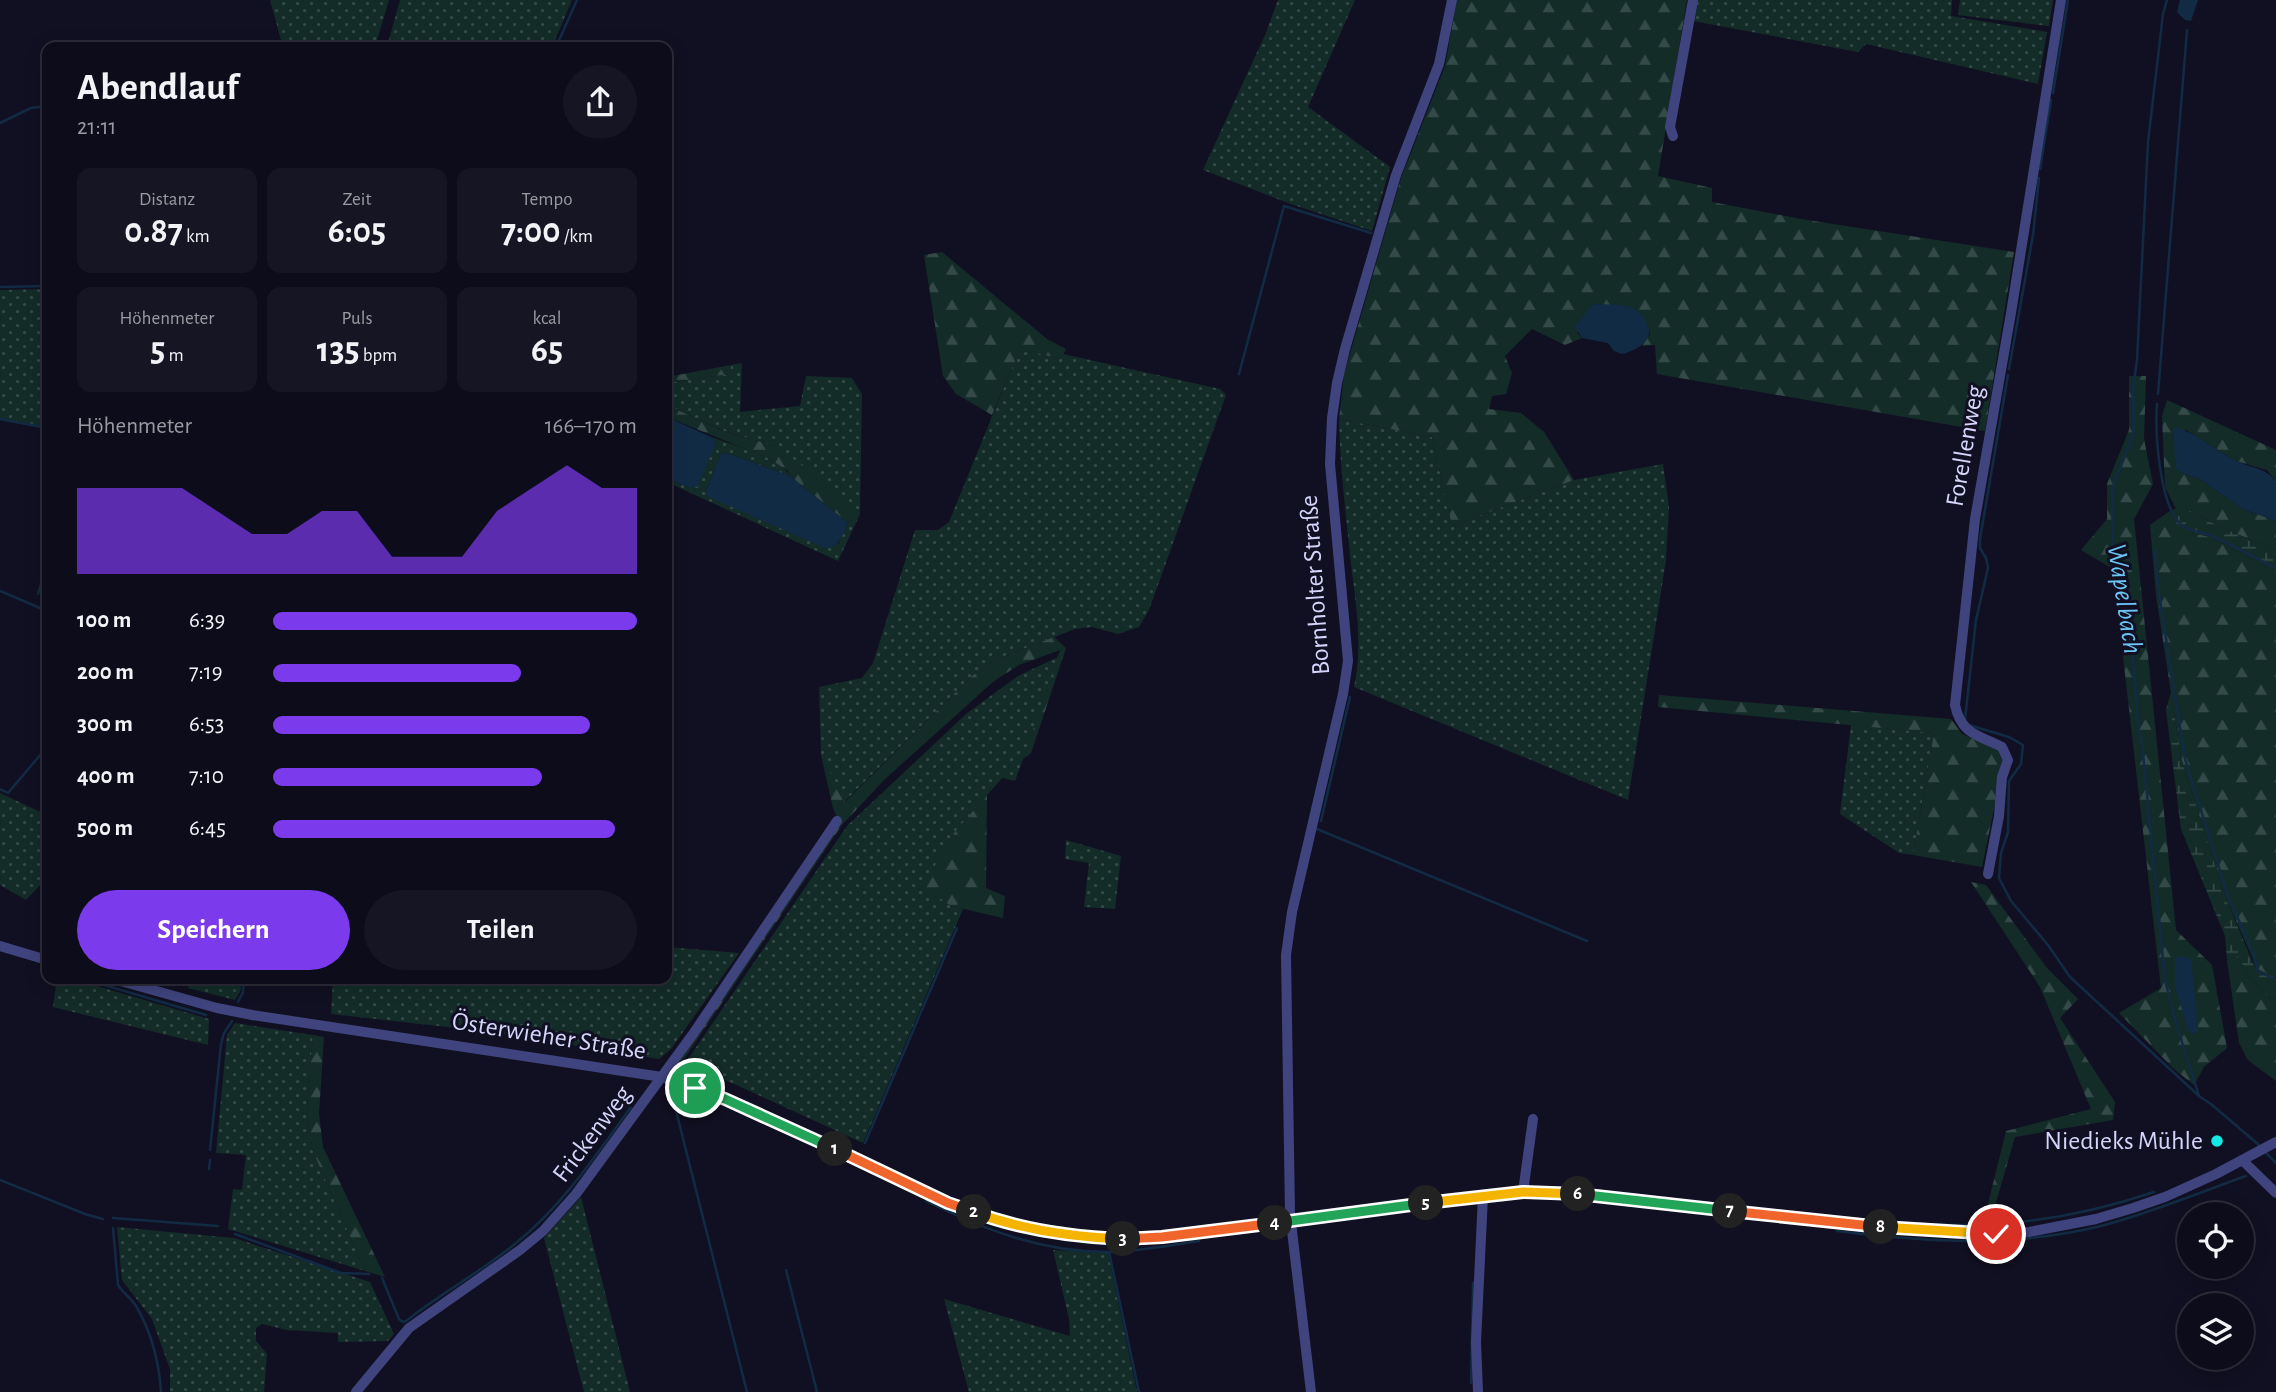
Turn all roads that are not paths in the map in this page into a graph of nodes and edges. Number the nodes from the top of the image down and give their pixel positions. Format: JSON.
{"nodes":[{"id":1,"x":1452,"y":0,"type":"edge"},
{"id":2,"x":1693,"y":0,"type":"edge"},
{"id":3,"x":2061,"y":0,"type":"edge"},
{"id":4,"x":1673,"y":136,"type":"dead end"},
{"id":5,"x":837,"y":821,"type":"dead end"},
{"id":6,"x":1988,"y":874,"type":"dead end"},
{"id":7,"x":0,"y":946,"type":"edge"},
{"id":8,"x":42,"y":959,"type":"edge"},
{"id":9,"x":131,"y":984,"type":"edge"},
{"id":10,"x":662,"y":1077,"type":"junction"},
{"id":11,"x":1533,"y":1119,"type":"dead end"},
{"id":12,"x":2272,"y":1143,"type":"edge"},
{"id":13,"x":2246,"y":1157,"type":"junction"},
{"id":14,"x":1523,"y":1192,"type":"junction"},
{"id":15,"x":2276,"y":1193,"type":"edge"},
{"id":16,"x":1483,"y":1196,"type":"junction"},
{"id":17,"x":1290,"y":1221,"type":"junction"},
{"id":18,"x":356,"y":1392,"type":"edge"},
{"id":19,"x":1311,"y":1392,"type":"edge"},
{"id":20,"x":1478,"y":1392,"type":"edge"}],
"edges":[{"from":1,"to":17,"type":"street","name":"Bornholter Straße"},
{"from":2,"to":4,"type":"street"},
{"from":3,"to":6,"type":"street","name":"Forellenweg"},
{"from":5,"to":10,"type":"street","name":"Frickenweg"},
{"from":7,"to":8,"type":"street"},
{"from":9,"to":10,"type":"street","name":"Österwieher Straße"},
{"from":10,"to":17,"type":"street","name":"Österwieher Straße"},
{"from":10,"to":18,"type":"street","name":"Frickenweg"},
{"from":11,"to":14,"type":"street"},
{"from":12,"to":13,"type":"street","name":"Österwieher Straße"},
{"from":13,"to":14,"type":"street","name":"Österwieher Straße"},
{"from":13,"to":15,"type":"street"},
{"from":14,"to":16,"type":"street","name":"Österwieher Straße"},
{"from":16,"to":17,"type":"street","name":"Österwieher Straße"},
{"from":16,"to":20,"type":"street"},
{"from":17,"to":19,"type":"street","name":"Bornholter Straße"}]}
